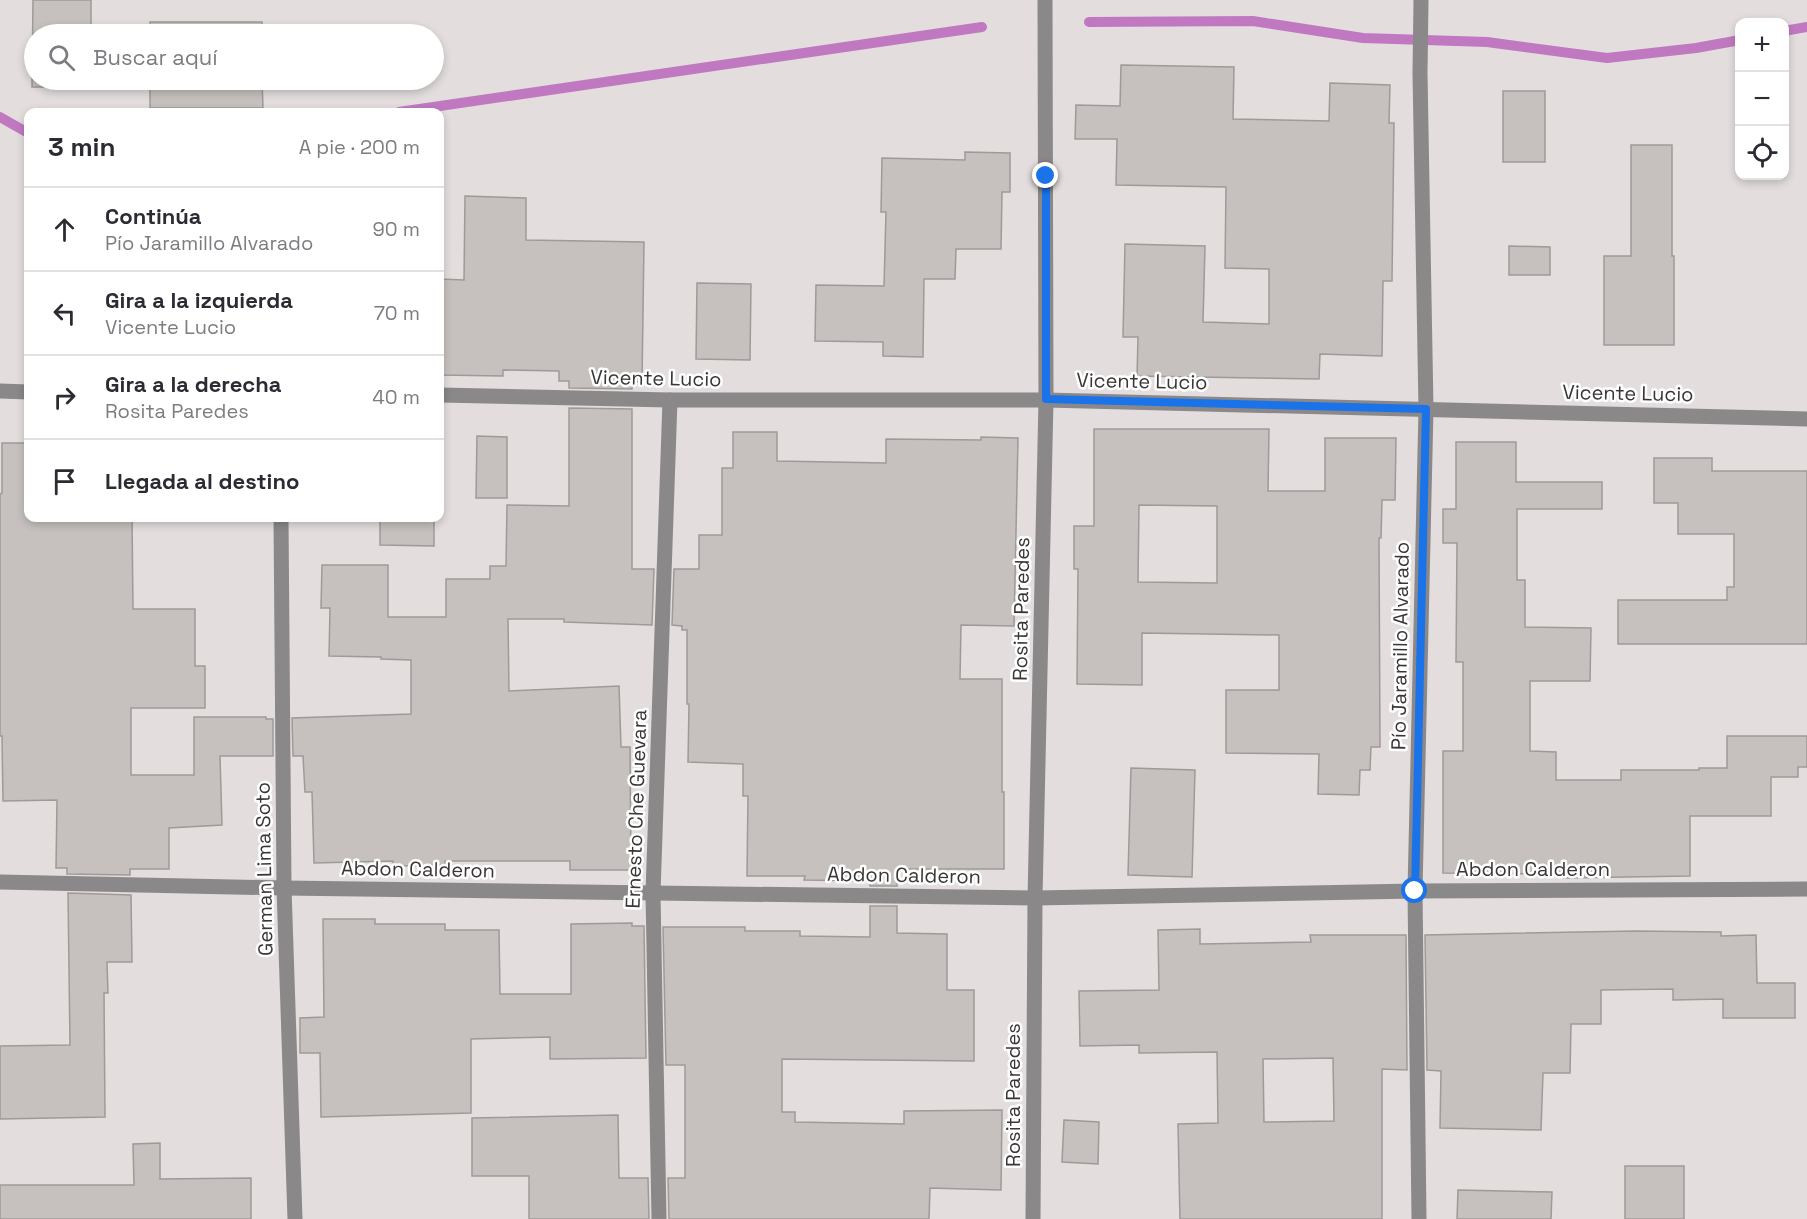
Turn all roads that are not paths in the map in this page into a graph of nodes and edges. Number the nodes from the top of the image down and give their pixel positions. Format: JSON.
{"nodes":[{"id":1,"x":1045,"y":0,"type":"edge"},
{"id":2,"x":1422,"y":5,"type":"edge"},
{"id":3,"x":0,"y":392,"type":"edge"},
{"id":4,"x":24,"y":392,"type":"edge"},
{"id":5,"x":444,"y":395,"type":"edge"},
{"id":6,"x":670,"y":399,"type":"junction"},
{"id":7,"x":1046,"y":399,"type":"junction"},
{"id":8,"x":1426,"y":409,"type":"junction"},
{"id":9,"x":1807,"y":419,"type":"edge"},
{"id":10,"x":281,"y":522,"type":"edge"},
{"id":11,"x":0,"y":882,"type":"edge"},
{"id":12,"x":284,"y":888,"type":"junction"},
{"id":13,"x":1807,"y":889,"type":"edge"},
{"id":14,"x":1415,"y":891,"type":"junction"},
{"id":15,"x":653,"y":893,"type":"junction"},
{"id":16,"x":1035,"y":898,"type":"junction"},
{"id":17,"x":295,"y":1219,"type":"edge"},
{"id":18,"x":659,"y":1219,"type":"edge"},
{"id":19,"x":1033,"y":1219,"type":"edge"},
{"id":20,"x":1419,"y":1219,"type":"edge"}],
"edges":[{"from":1,"to":7,"type":"street","name":"Rosita Paredes"},
{"from":2,"to":8,"type":"street","name":"Pío Jaramillo Alvarado"},
{"from":3,"to":4,"type":"street"},
{"from":5,"to":6,"type":"street","name":"Vicente Lucio"},
{"from":6,"to":7,"type":"street","name":"Vicente Lucio"},
{"from":6,"to":15,"type":"street","name":"Ernesto Che Guevara"},
{"from":7,"to":8,"type":"street","name":"Vicente Lucio"},
{"from":7,"to":16,"type":"street","name":"Rosita Paredes"},
{"from":8,"to":9,"type":"street","name":"Vicente Lucio"},
{"from":8,"to":14,"type":"street","name":"Pío Jaramillo Alvarado"},
{"from":10,"to":12,"type":"street","name":"German Lima Soto"},
{"from":11,"to":12,"type":"street","name":"Abdon Calderon"},
{"from":12,"to":15,"type":"street","name":"Abdon Calderon"},
{"from":12,"to":17,"type":"street","name":"German Lima Soto"},
{"from":13,"to":14,"type":"street","name":"Abdon Calderon"},
{"from":14,"to":16,"type":"street","name":"Abdon Calderon"},
{"from":14,"to":20,"type":"street","name":"Pío Jaramillo Alvarado"},
{"from":15,"to":16,"type":"street","name":"Abdon Calderon"},
{"from":15,"to":18,"type":"street","name":"Ernesto Che Guevara"},
{"from":16,"to":19,"type":"street","name":"Rosita Paredes"}]}
